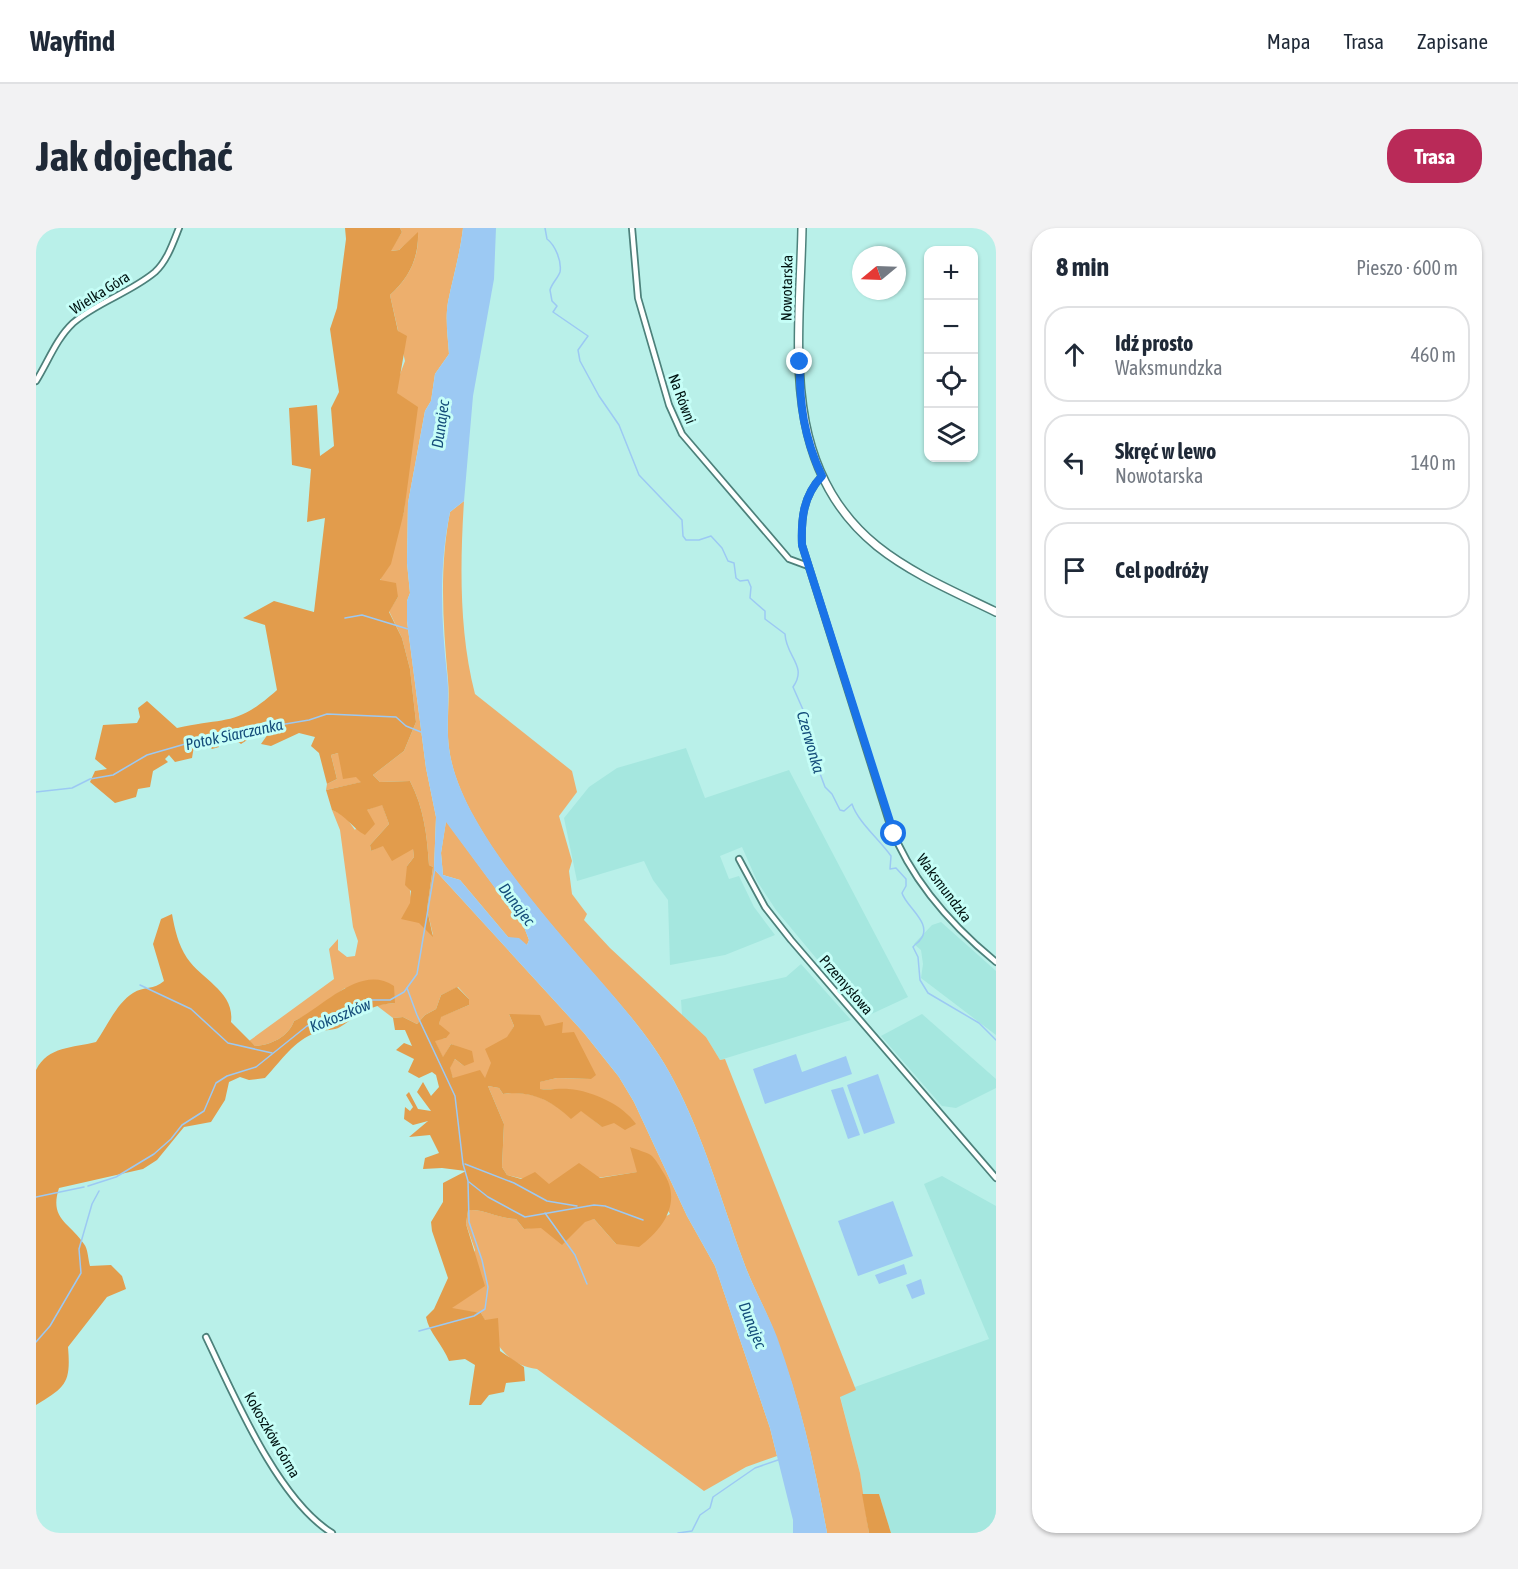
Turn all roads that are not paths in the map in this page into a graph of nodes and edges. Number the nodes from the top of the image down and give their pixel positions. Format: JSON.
{"nodes":[{"id":1,"x":178,"y":228,"type":"edge"},
{"id":2,"x":632,"y":228,"type":"edge"},
{"id":3,"x":802,"y":228,"type":"edge"},
{"id":4,"x":36,"y":381,"type":"edge"},
{"id":5,"x":822,"y":476,"type":"junction"},
{"id":6,"x":808,"y":566,"type":"junction"},
{"id":7,"x":996,"y":612,"type":"edge"},
{"id":8,"x":738,"y":859,"type":"dead end"},
{"id":9,"x":996,"y":962,"type":"edge"},
{"id":10,"x":996,"y":1178,"type":"edge"},
{"id":11,"x":206,"y":1337,"type":"dead end"},
{"id":12,"x":333,"y":1533,"type":"edge"}],
"edges":[{"from":1,"to":4,"type":"street","name":"Wielka Góra"},
{"from":2,"to":6,"type":"street","name":"Na Równi"},
{"from":3,"to":5,"type":"street","name":"Nowotarska"},
{"from":5,"to":6,"type":"street","name":"Waksmundzka"},
{"from":5,"to":7,"type":"street","name":"Nowotarska"},
{"from":6,"to":9,"type":"street","name":"Waksmundzka"},
{"from":8,"to":10,"type":"street","name":"Przemysłowa"},
{"from":11,"to":12,"type":"street","name":"Kokoszków Górna"}]}
